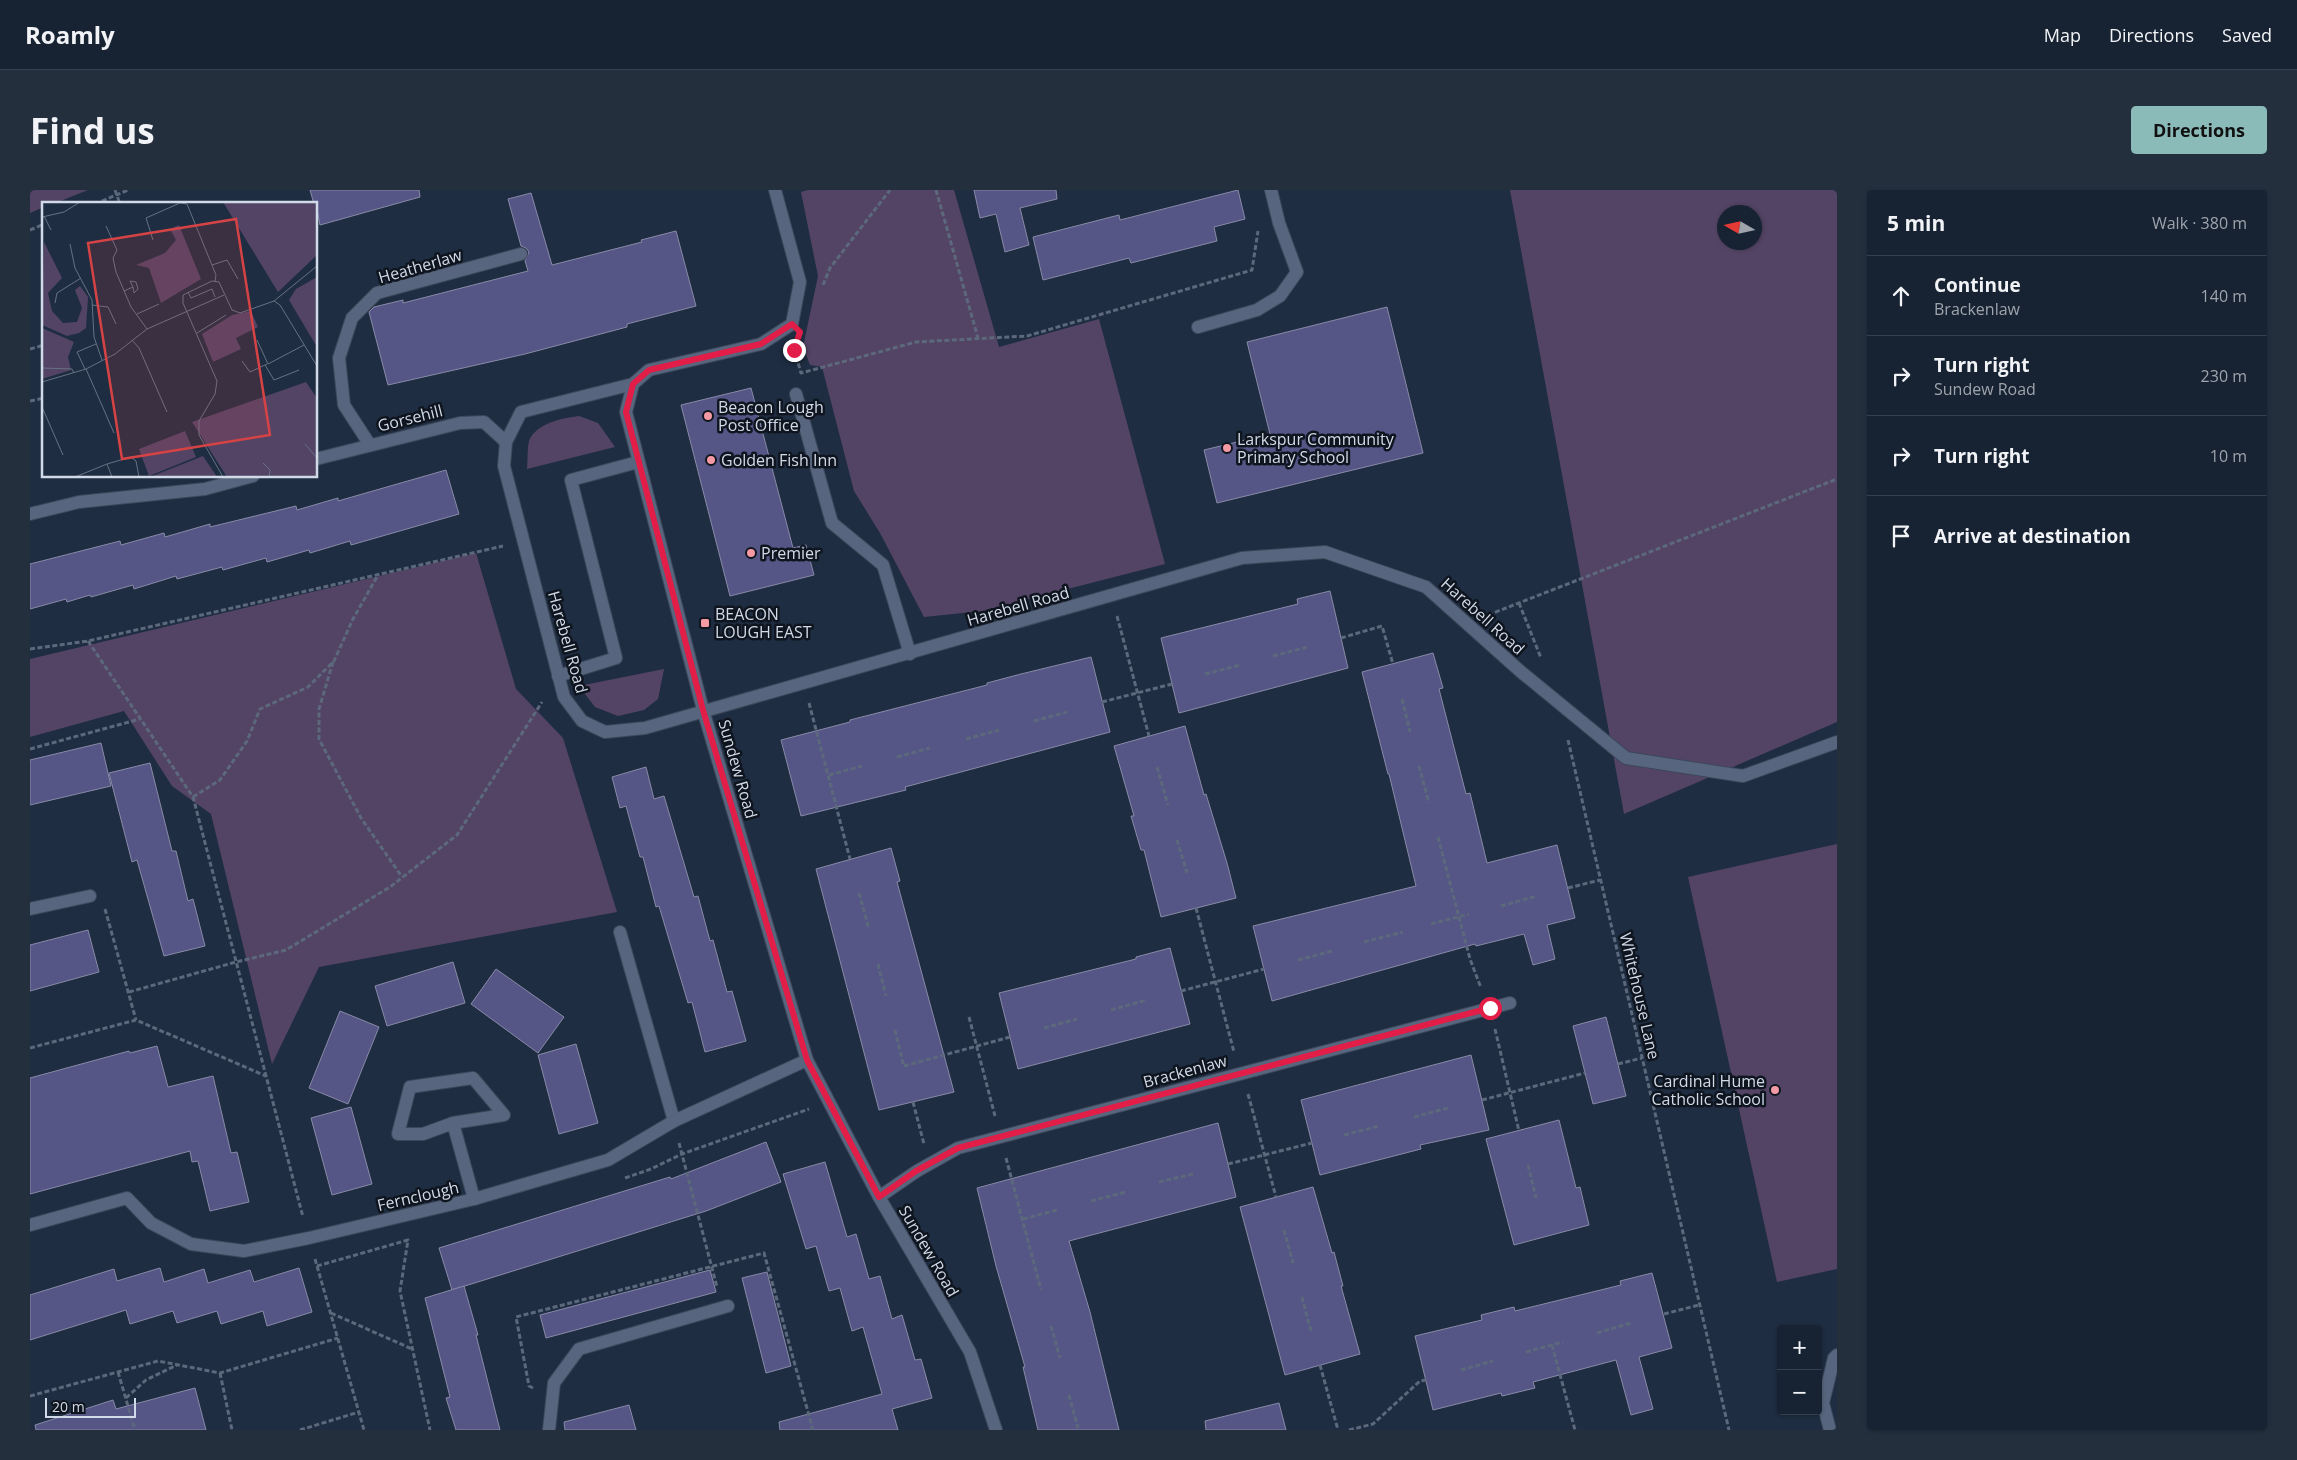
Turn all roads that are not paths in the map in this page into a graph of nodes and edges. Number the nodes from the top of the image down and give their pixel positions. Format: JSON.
{"nodes":[{"id":1,"x":774,"y":190,"type":"edge"},
{"id":2,"x":1271,"y":190,"type":"edge"},
{"id":3,"x":521,"y":254,"type":"dead end"},
{"id":4,"x":1198,"y":327,"type":"dead end"},
{"id":5,"x":633,"y":384,"type":"junction"},
{"id":6,"x":796,"y":394,"type":"dead end"},
{"id":7,"x":506,"y":442,"type":"junction"},
{"id":8,"x":370,"y":445,"type":"junction"},
{"id":9,"x":318,"y":458,"type":"edge"},
{"id":10,"x":638,"y":462,"type":"junction"},
{"id":11,"x":246,"y":478,"type":"edge"},
{"id":12,"x":30,"y":514,"type":"edge"},
{"id":13,"x":910,"y":654,"type":"junction"},
{"id":14,"x":558,"y":676,"type":"junction"},
{"id":15,"x":703,"y":710,"type":"junction"},
{"id":16,"x":1837,"y":742,"type":"edge"},
{"id":17,"x":90,"y":896,"type":"road end"},
{"id":18,"x":30,"y":909,"type":"edge"},
{"id":19,"x":620,"y":932,"type":"dead end"},
{"id":20,"x":1510,"y":1003,"type":"dead end"},
{"id":21,"x":807,"y":1060,"type":"junction"},
{"id":22,"x":674,"y":1121,"type":"junction"},
{"id":23,"x":453,"y":1123,"type":"junction"},
{"id":24,"x":879,"y":1197,"type":"junction"},
{"id":25,"x":474,"y":1199,"type":"junction"},
{"id":26,"x":30,"y":1225,"type":"edge"},
{"id":27,"x":725,"y":1306,"type":"road end"},
{"id":28,"x":1837,"y":1355,"type":"edge"},
{"id":29,"x":548,"y":1430,"type":"edge"},
{"id":30,"x":996,"y":1430,"type":"edge"},
{"id":31,"x":1830,"y":1430,"type":"edge"}],
"edges":[{"from":1,"to":5,"type":"street"},
{"from":2,"to":4,"type":"street"},
{"from":3,"to":8,"type":"street","name":"Heatherlaw"},
{"from":5,"to":7,"type":"street","name":"Harebell Road"},
{"from":5,"to":10,"type":"street","name":"Sundew Road"},
{"from":6,"to":13,"type":"street"},
{"from":7,"to":8,"type":"street","name":"Gorsehill"},
{"from":7,"to":14,"type":"street","name":"Harebell Road"},
{"from":8,"to":9,"type":"street","name":"Gorsehill"},
{"from":10,"to":14,"type":"street"},
{"from":10,"to":15,"type":"street","name":"Sundew Road"},
{"from":11,"to":12,"type":"street"},
{"from":13,"to":15,"type":"street","name":"Harebell Road"},
{"from":13,"to":16,"type":"street","name":"Harebell Road"},
{"from":14,"to":15,"type":"street","name":"Harebell Road"},
{"from":15,"to":21,"type":"street","name":"Sundew Road"},
{"from":17,"to":18,"type":"street"},
{"from":19,"to":22,"type":"street"},
{"from":20,"to":24,"type":"street","name":"Brackenlaw"},
{"from":21,"to":22,"type":"street","name":"Fernclough"},
{"from":21,"to":24,"type":"street","name":"Sundew Road"},
{"from":22,"to":25,"type":"street","name":"Fernclough"},
{"from":23,"to":23,"type":"street"},
{"from":23,"to":25,"type":"street"},
{"from":24,"to":30,"type":"street","name":"Sundew Road"},
{"from":25,"to":26,"type":"street","name":"Fernclough"},
{"from":27,"to":29,"type":"street"},
{"from":28,"to":31,"type":"street"}]}
